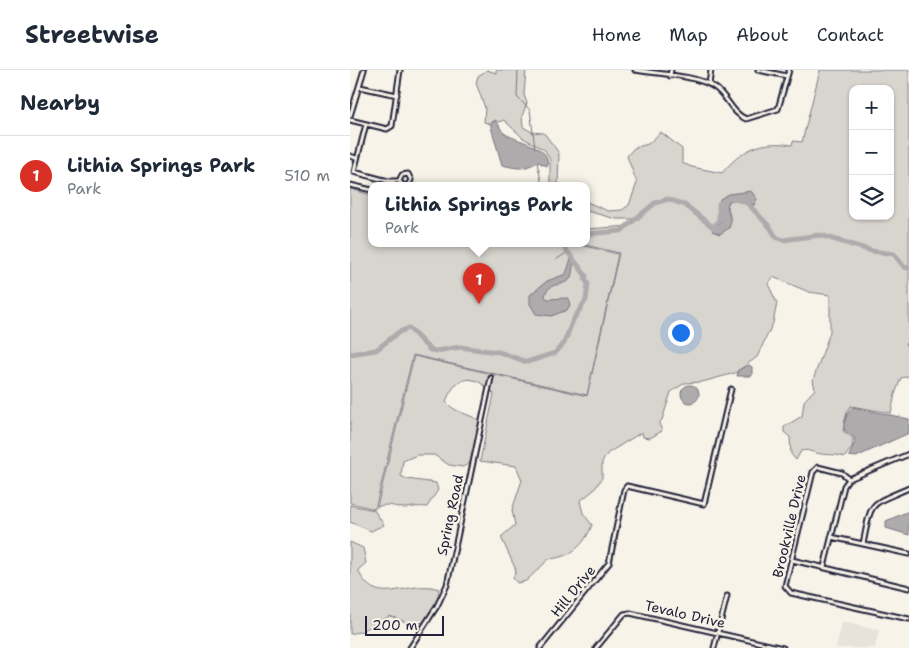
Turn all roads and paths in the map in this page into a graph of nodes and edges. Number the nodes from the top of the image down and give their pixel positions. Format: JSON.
{"nodes":[{"id":1,"x":364,"y":70,"type":"edge"},
{"id":2,"x":400,"y":70,"type":"edge"},
{"id":3,"x":635,"y":70,"type":"edge"},
{"id":4,"x":671,"y":70,"type":"edge"},
{"id":5,"x":711,"y":70,"type":"edge"},
{"id":6,"x":758,"y":70,"type":"edge"},
{"id":7,"x":789,"y":70,"type":"edge"},
{"id":8,"x":660,"y":72,"type":"edge"},
{"id":9,"x":670,"y":76,"type":"junction"},
{"id":10,"x":788,"y":76,"type":"junction"},
{"id":11,"x":709,"y":84,"type":"junction"},
{"id":12,"x":360,"y":87,"type":"junction"},
{"id":13,"x":397,"y":95,"type":"junction"},
{"id":14,"x":350,"y":118,"type":"edge"},
{"id":15,"x":366,"y":124,"type":"junction"},
{"id":16,"x":350,"y":156,"type":"edge"},
{"id":17,"x":356,"y":158,"type":"junction"},
{"id":18,"x":399,"y":181,"type":"joint"},
{"id":19,"x":410,"y":182,"type":"edge"},
{"id":20,"x":350,"y":185,"type":"edge"},
{"id":21,"x":368,"y":189,"type":"edge"},
{"id":22,"x":491,"y":378,"type":"dead end"},
{"id":23,"x":731,"y":389,"type":"dead end"},
{"id":24,"x":909,"y":454,"type":"edge"},
{"id":25,"x":849,"y":479,"type":"junction"},
{"id":26,"x":909,"y":488,"type":"edge"},
{"id":27,"x":831,"y":537,"type":"junction"},
{"id":28,"x":863,"y":544,"type":"junction"},
{"id":29,"x":909,"y":554,"type":"edge"},
{"id":30,"x":792,"y":560,"type":"junction"},
{"id":31,"x":824,"y":566,"type":"junction"},
{"id":32,"x":909,"y":588,"type":"edge"},
{"id":33,"x":727,"y":596,"type":"dead end"},
{"id":34,"x":909,"y":619,"type":"edge"},
{"id":35,"x":718,"y":632,"type":"junction"},
{"id":36,"x":410,"y":648,"type":"edge"},
{"id":37,"x":540,"y":648,"type":"edge"},
{"id":38,"x":596,"y":648,"type":"edge"},
{"id":39,"x":714,"y":648,"type":"edge"},
{"id":40,"x":783,"y":648,"type":"edge"}],
"edges":[{"from":1,"to":12,"type":"street"},
{"from":2,"to":13,"type":"street"},
{"from":3,"to":8,"type":"street"},
{"from":4,"to":9,"type":"street"},
{"from":5,"to":11,"type":"street"},
{"from":6,"to":10,"type":"street"},
{"from":7,"to":10,"type":"street"},
{"from":8,"to":9,"type":"street"},
{"from":9,"to":11,"type":"street"},
{"from":10,"to":11,"type":"street"},
{"from":12,"to":13,"type":"street"},
{"from":12,"to":14,"type":"street"},
{"from":13,"to":15,"type":"street"},
{"from":14,"to":15,"type":"street"},
{"from":15,"to":17,"type":"street"},
{"from":16,"to":17,"type":"street"},
{"from":17,"to":18,"type":"street"},
{"from":18,"to":19,"type":"street"},
{"from":20,"to":21,"type":"street"},
{"from":22,"to":36,"type":"street","name":"Spring Road"},
{"from":23,"to":37,"type":"street","name":"Hill Drive"},
{"from":24,"to":25,"type":"street"},
{"from":25,"to":27,"type":"street"},
{"from":25,"to":30,"type":"street","name":"Brookville Drive"},
{"from":26,"to":28,"type":"street"},
{"from":27,"to":28,"type":"street"},
{"from":27,"to":31,"type":"street"},
{"from":28,"to":29,"type":"street"},
{"from":30,"to":31,"type":"street"},
{"from":30,"to":34,"type":"street","name":"Brookville Drive"},
{"from":31,"to":32,"type":"street"},
{"from":33,"to":35,"type":"street"},
{"from":35,"to":38,"type":"street","name":"Tevalo Drive"},
{"from":35,"to":39,"type":"street"},
{"from":35,"to":40,"type":"street","name":"Tevalo Drive"}]}
